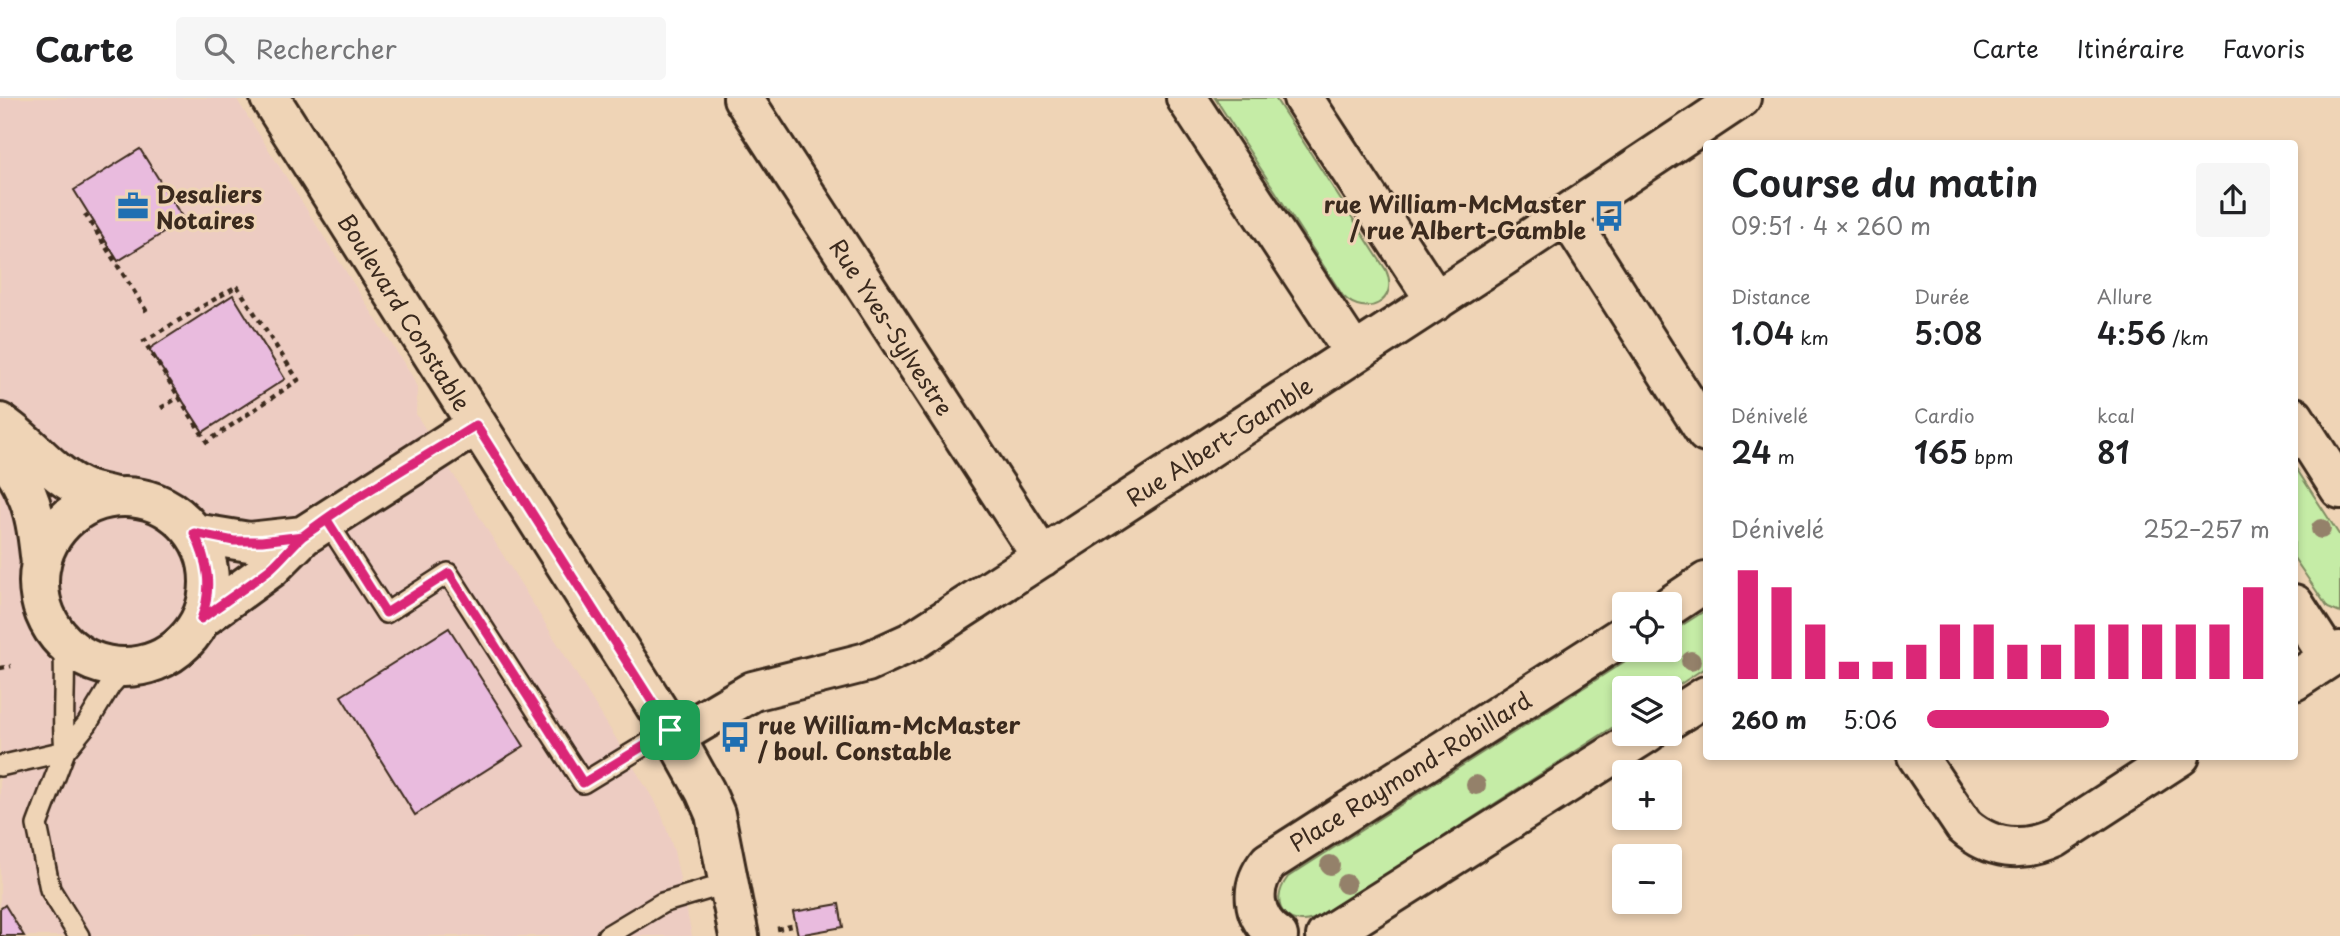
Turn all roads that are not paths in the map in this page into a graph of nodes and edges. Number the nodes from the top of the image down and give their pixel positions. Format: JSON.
{"nodes":[{"id":1,"x":270,"y":98,"type":"edge"},
{"id":2,"x":743,"y":98,"type":"edge"},
{"id":3,"x":1186,"y":98,"type":"edge"},
{"id":4,"x":1303,"y":98,"type":"edge"},
{"id":5,"x":1741,"y":98,"type":"edge"},
{"id":6,"x":1566,"y":214,"type":"junction"},
{"id":7,"x":1436,"y":301,"type":"junction"},
{"id":8,"x":1354,"y":353,"type":"junction"},
{"id":9,"x":0,"y":423,"type":"edge"},
{"id":10,"x":2298,"y":423,"type":"edge"},
{"id":11,"x":476,"y":425,"type":"junction"},
{"id":12,"x":1703,"y":428,"type":"edge"},
{"id":13,"x":0,"y":450,"type":"edge"},
{"id":14,"x":2340,"y":489,"type":"edge"},
{"id":15,"x":114,"y":496,"type":"junction"},
{"id":16,"x":315,"y":528,"type":"junction"},
{"id":17,"x":194,"y":533,"type":"junction"},
{"id":18,"x":1042,"y":557,"type":"junction"},
{"id":19,"x":41,"y":564,"type":"junction"},
{"id":20,"x":1703,"y":584,"type":"edge"},
{"id":21,"x":1682,"y":598,"type":"edge"},
{"id":22,"x":2298,"y":609,"type":"edge"},
{"id":23,"x":201,"y":619,"type":"junction"},
{"id":24,"x":63,"y":641,"type":"junction"},
{"id":25,"x":1612,"y":643,"type":"edge"},
{"id":26,"x":2334,"y":654,"type":"edge"},
{"id":27,"x":127,"y":667,"type":"junction"},
{"id":28,"x":2298,"y":678,"type":"edge"},
{"id":29,"x":1703,"y":697,"type":"edge"},
{"id":30,"x":1682,"y":711,"type":"edge"},
{"id":31,"x":672,"y":734,"type":"junction"},
{"id":32,"x":1626,"y":746,"type":"edge"},
{"id":33,"x":65,"y":751,"type":"junction"},
{"id":34,"x":1920,"y":760,"type":"edge"},
{"id":35,"x":2174,"y":760,"type":"edge"},
{"id":36,"x":0,"y":766,"type":"edge"},
{"id":37,"x":729,"y":883,"type":"junction"},
{"id":38,"x":755,"y":933,"type":"edge"},
{"id":39,"x":79,"y":936,"type":"edge"},
{"id":40,"x":607,"y":936,"type":"edge"},
{"id":41,"x":1278,"y":936,"type":"edge"},
{"id":42,"x":1326,"y":936,"type":"edge"}],
"edges":[{"from":1,"to":11,"type":"street","name":"Boulevard Constable"},
{"from":2,"to":18,"type":"street","name":"Rue Yves-Sylvestre"},
{"from":3,"to":8,"type":"street"},
{"from":4,"to":7,"type":"street"},
{"from":5,"to":6,"type":"street","name":"Rue Albert-Gamble"},
{"from":6,"to":7,"type":"street","name":"Rue Albert-Gamble"},
{"from":6,"to":12,"type":"street"},
{"from":7,"to":8,"type":"street","name":"Rue Albert-Gamble"},
{"from":8,"to":18,"type":"street","name":"Rue Albert-Gamble"},
{"from":9,"to":15,"type":"street"},
{"from":10,"to":14,"type":"street"},
{"from":11,"to":16,"type":"street"},
{"from":11,"to":31,"type":"street","name":"Boulevard Constable"},
{"from":13,"to":19,"type":"street"},
{"from":15,"to":17,"type":"street"},
{"from":15,"to":19,"type":"street"},
{"from":16,"to":17,"type":"street"},
{"from":16,"to":23,"type":"street"},
{"from":16,"to":31,"type":"lane"},
{"from":17,"to":23,"type":"street"},
{"from":18,"to":31,"type":"street","name":"Rue Albert-Gamble"},
{"from":19,"to":24,"type":"street"},
{"from":20,"to":21,"type":"street"},
{"from":22,"to":26,"type":"street"},
{"from":23,"to":27,"type":"street"},
{"from":24,"to":27,"type":"street"},
{"from":24,"to":33,"type":"lane"},
{"from":25,"to":41,"type":"street","name":"Place Raymond-Robillard"},
{"from":26,"to":28,"type":"street"},
{"from":27,"to":33,"type":"lane"},
{"from":29,"to":30,"type":"street"},
{"from":31,"to":37,"type":"street","name":"Boulevard Constable"},
{"from":32,"to":42,"type":"street"},
{"from":33,"to":36,"type":"lane"},
{"from":33,"to":39,"type":"lane"},
{"from":34,"to":35,"type":"street"},
{"from":37,"to":38,"type":"street","name":"Boulevard Constable"},
{"from":37,"to":40,"type":"lane"}]}
